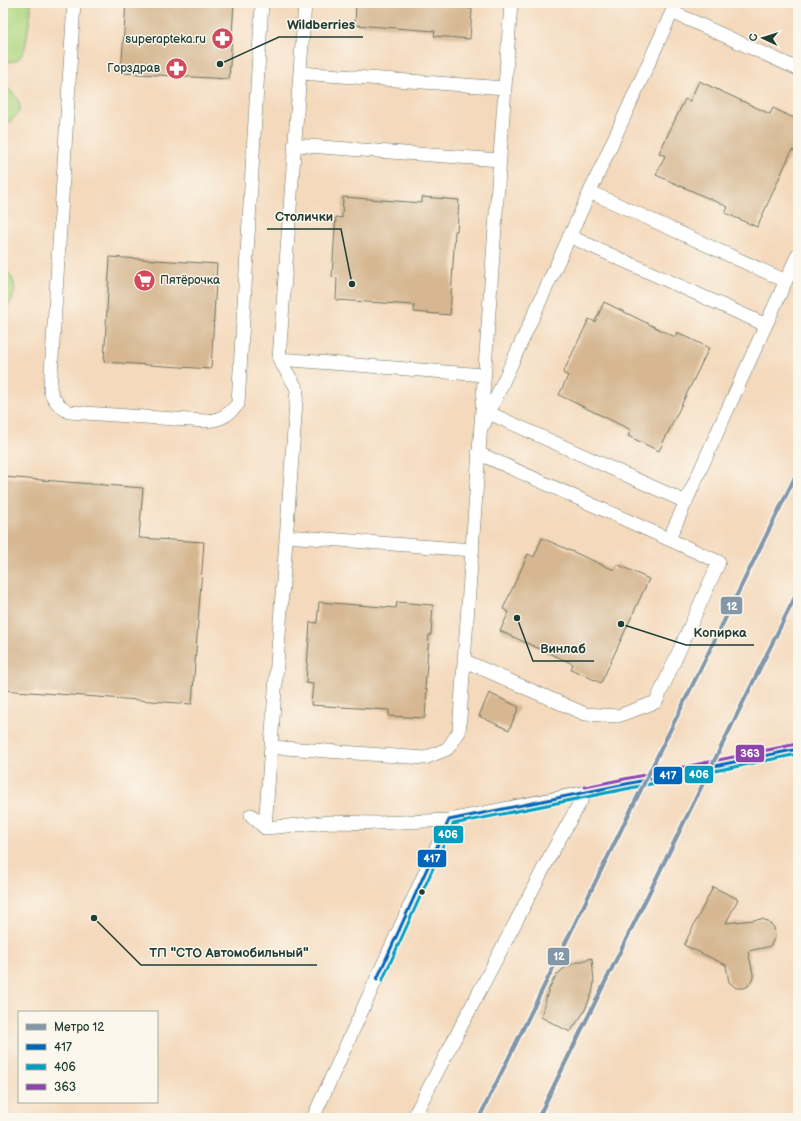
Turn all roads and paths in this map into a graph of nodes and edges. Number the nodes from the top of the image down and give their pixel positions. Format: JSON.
{"nodes":[{"id":1,"x":74,"y":3,"type":"edge"},
{"id":2,"x":262,"y":3,"type":"edge"},
{"id":3,"x":305,"y":3,"type":"edge"},
{"id":4,"x":511,"y":3,"type":"edge"},
{"id":5,"x":674,"y":7,"type":"edge"},
{"id":6,"x":798,"y":69,"type":"edge"},
{"id":7,"x":300,"y":73,"type":"junction"},
{"id":8,"x":505,"y":88,"type":"junction"},
{"id":9,"x":294,"y":145,"type":"junction"},
{"id":10,"x":500,"y":160,"type":"junction"},
{"id":11,"x":590,"y":192,"type":"junction"},
{"id":12,"x":569,"y":236,"type":"junction"},
{"id":13,"x":798,"y":254,"type":"edge"},
{"id":14,"x":786,"y":281,"type":"junction"},
{"id":15,"x":766,"y":325,"type":"junction"},
{"id":16,"x":279,"y":359,"type":"junction"},
{"id":17,"x":484,"y":375,"type":"junction"},
{"id":18,"x":489,"y":413,"type":"junction"},
{"id":19,"x":480,"y":432,"type":"junction"},
{"id":20,"x":478,"y":453,"type":"junction"},
{"id":21,"x":686,"y":502,"type":"junction"},
{"id":22,"x":286,"y":536,"type":"junction"},
{"id":23,"x":669,"y":539,"type":"junction"},
{"id":24,"x":473,"y":550,"type":"junction"},
{"id":25,"x":465,"y":661,"type":"junction"},
{"id":26,"x":271,"y":747,"type":"junction"},
{"id":27,"x":798,"y":749,"type":"edge"},
{"id":28,"x":586,"y":792,"type":"junction"},
{"id":29,"x":251,"y":815,"type":"dead end"},
{"id":30,"x":449,"y":820,"type":"junction"},
{"id":31,"x":265,"y":828,"type":"junction"},
{"id":32,"x":313,"y":1118,"type":"edge"},
{"id":33,"x":413,"y":1118,"type":"edge"}],
"edges":[{"from":1,"to":2,"type":"lane"},
{"from":3,"to":7,"type":"lane"},
{"from":4,"to":8,"type":"lane"},
{"from":5,"to":6,"type":"lane"},
{"from":5,"to":11,"type":"lane"},
{"from":7,"to":8,"type":"lane"},
{"from":7,"to":9,"type":"lane"},
{"from":8,"to":10,"type":"lane"},
{"from":9,"to":10,"type":"lane"},
{"from":9,"to":16,"type":"lane"},
{"from":10,"to":17,"type":"lane"},
{"from":11,"to":12,"type":"lane"},
{"from":11,"to":14,"type":"lane"},
{"from":12,"to":15,"type":"lane"},
{"from":12,"to":18,"type":"lane"},
{"from":13,"to":14,"type":"lane"},
{"from":14,"to":15,"type":"lane"},
{"from":15,"to":21,"type":"lane"},
{"from":16,"to":17,"type":"lane"},
{"from":16,"to":22,"type":"lane"},
{"from":17,"to":19,"type":"lane"},
{"from":18,"to":19,"type":"lane"},
{"from":18,"to":21,"type":"lane"},
{"from":19,"to":20,"type":"lane"},
{"from":20,"to":23,"type":"lane"},
{"from":20,"to":24,"type":"lane"},
{"from":21,"to":23,"type":"lane"},
{"from":22,"to":24,"type":"lane"},
{"from":22,"to":26,"type":"lane"},
{"from":23,"to":25,"type":"lane"},
{"from":24,"to":25,"type":"lane"},
{"from":25,"to":26,"type":"lane"},
{"from":26,"to":31,"type":"lane"},
{"from":27,"to":28,"type":"lane"},
{"from":28,"to":30,"type":"lane"},
{"from":28,"to":33,"type":"lane"},
{"from":29,"to":31,"type":"lane"},
{"from":30,"to":31,"type":"lane"},
{"from":30,"to":32,"type":"lane"}]}
